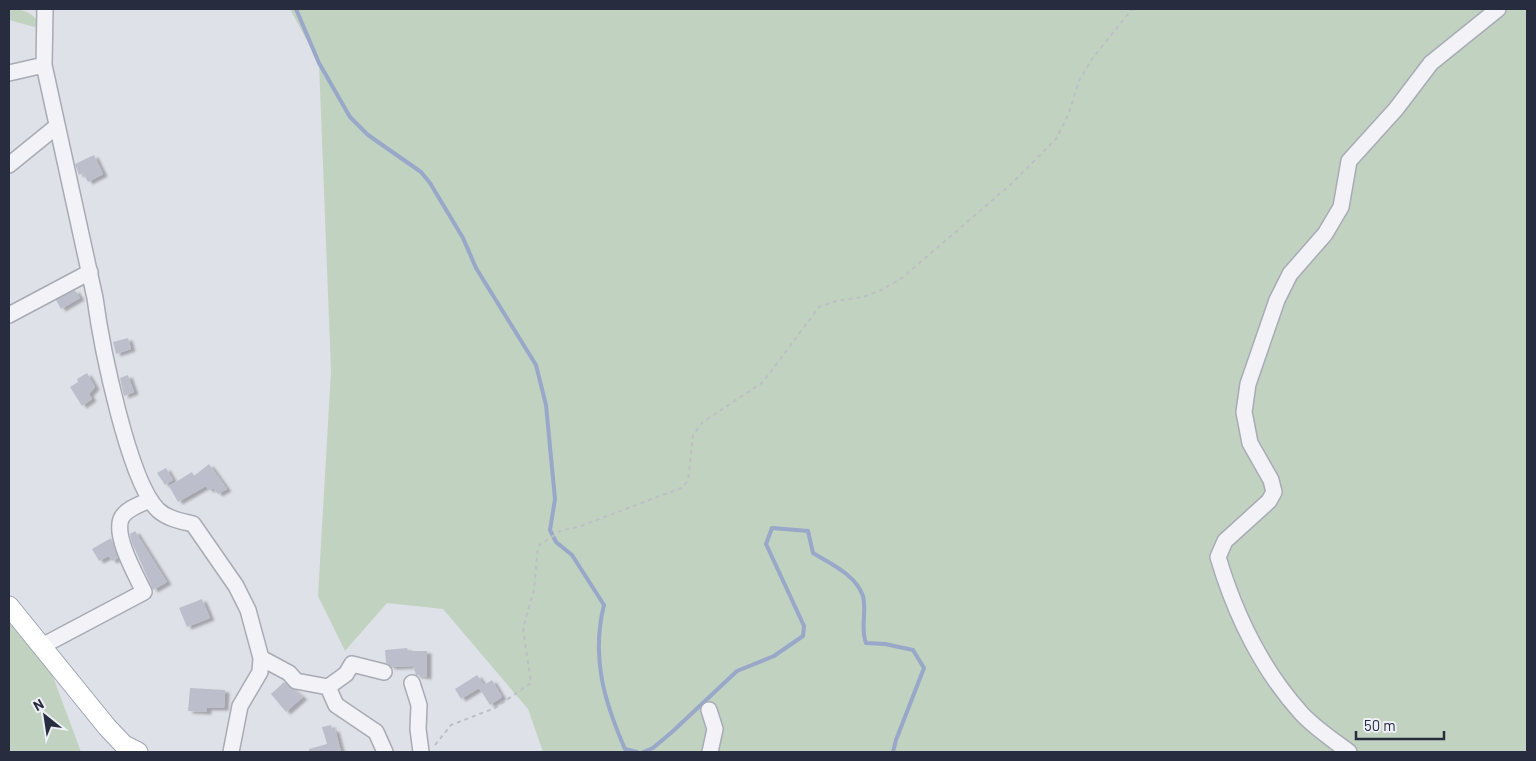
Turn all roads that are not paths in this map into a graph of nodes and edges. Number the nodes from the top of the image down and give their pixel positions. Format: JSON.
{"nodes":[{"id":1,"x":45,"y":9,"type":"edge"},
{"id":2,"x":1498,"y":9,"type":"edge"},
{"id":3,"x":44,"y":65,"type":"junction"},
{"id":4,"x":9,"y":73,"type":"edge"},
{"id":5,"x":56,"y":126,"type":"junction"},
{"id":6,"x":9,"y":164,"type":"edge"},
{"id":7,"x":90,"y":272,"type":"junction"},
{"id":8,"x":9,"y":315,"type":"edge"},
{"id":9,"x":150,"y":500,"type":"junction"},
{"id":10,"x":9,"y":606,"type":"edge"},
{"id":11,"x":42,"y":646,"type":"junction"},
{"id":12,"x":261,"y":658,"type":"junction"},
{"id":13,"x":384,"y":672,"type":"dead end"},
{"id":14,"x":412,"y":682,"type":"dead end"},
{"id":15,"x":328,"y":688,"type":"junction"},
{"id":16,"x":709,"y":710,"type":"dead end"},
{"id":17,"x":428,"y":749,"type":"edge"},
{"id":18,"x":138,"y":752,"type":"edge"},
{"id":19,"x":231,"y":752,"type":"edge"},
{"id":20,"x":385,"y":752,"type":"edge"},
{"id":21,"x":710,"y":752,"type":"edge"},
{"id":22,"x":1349,"y":752,"type":"edge"}],
"edges":[{"from":1,"to":3,"type":"street"},
{"from":2,"to":22,"type":"street"},
{"from":3,"to":4,"type":"street"},
{"from":3,"to":5,"type":"street"},
{"from":5,"to":6,"type":"street"},
{"from":5,"to":7,"type":"street"},
{"from":7,"to":8,"type":"street"},
{"from":7,"to":9,"type":"street"},
{"from":9,"to":11,"type":"street"},
{"from":9,"to":12,"type":"street"},
{"from":10,"to":11,"type":"main road"},
{"from":11,"to":18,"type":"main road"},
{"from":12,"to":15,"type":"street"},
{"from":12,"to":19,"type":"street"},
{"from":13,"to":15,"type":"street"},
{"from":14,"to":17,"type":"street"},
{"from":15,"to":20,"type":"street"},
{"from":16,"to":21,"type":"street"}]}
